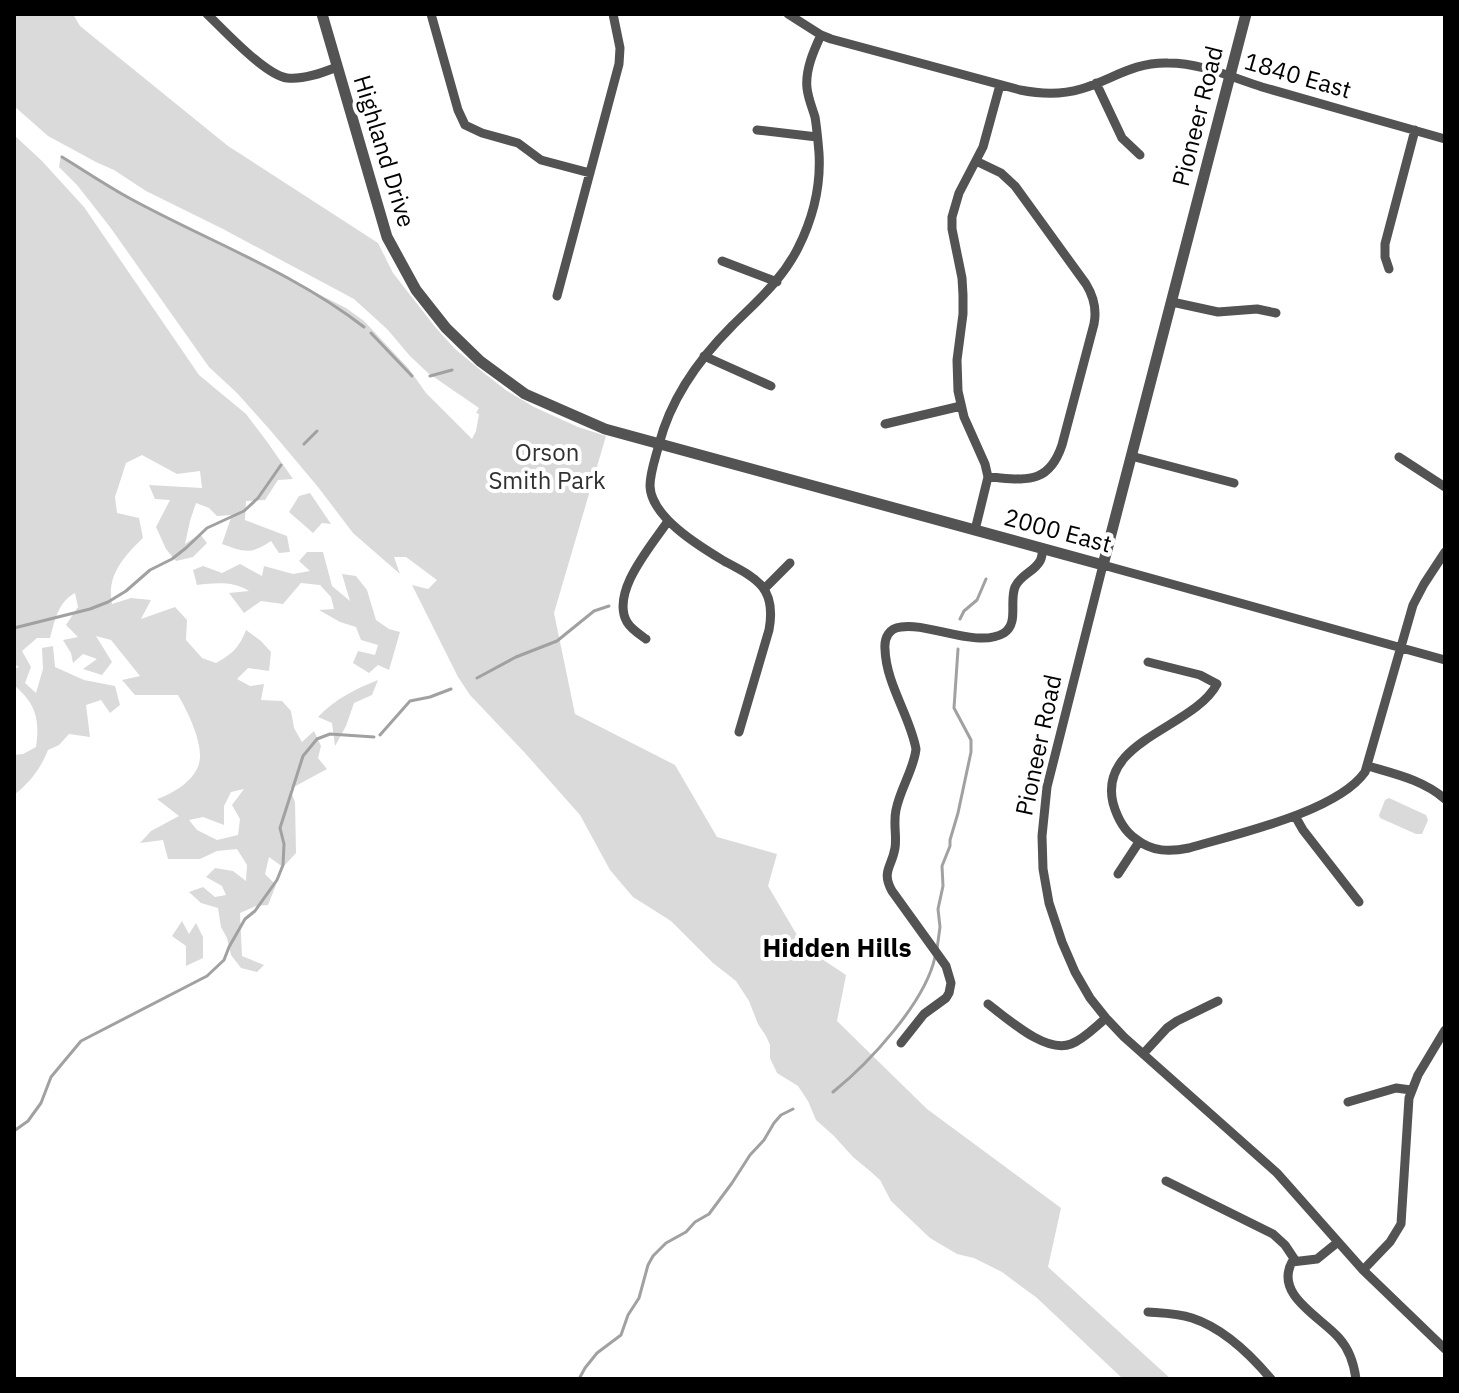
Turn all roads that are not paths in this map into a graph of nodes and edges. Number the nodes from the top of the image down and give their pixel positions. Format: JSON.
{"nodes":[{"id":1,"x":207,"y":14,"type":"edge"},
{"id":2,"x":322,"y":14,"type":"edge"},
{"id":3,"x":431,"y":14,"type":"edge"},
{"id":4,"x":613,"y":14,"type":"edge"},
{"id":5,"x":788,"y":14,"type":"edge"},
{"id":6,"x":1246,"y":14,"type":"edge"},
{"id":7,"x":821,"y":35,"type":"junction"},
{"id":8,"x":337,"y":67,"type":"junction"},
{"id":9,"x":1230,"y":76,"type":"junction"},
{"id":10,"x":1096,"y":83,"type":"junction"},
{"id":11,"x":1000,"y":85,"type":"junction"},
{"id":12,"x":757,"y":130,"type":"dead end"},
{"id":13,"x":1415,"y":130,"type":"junction"},
{"id":14,"x":817,"y":137,"type":"junction"},
{"id":15,"x":1445,"y":139,"type":"edge"},
{"id":16,"x":1140,"y":155,"type":"dead end"},
{"id":17,"x":976,"y":161,"type":"junction"},
{"id":18,"x":590,"y":173,"type":"junction"},
{"id":19,"x":722,"y":261,"type":"dead end"},
{"id":20,"x":1389,"y":269,"type":"dead end"},
{"id":21,"x":777,"y":282,"type":"junction"},
{"id":22,"x":557,"y":296,"type":"dead end"},
{"id":23,"x":1172,"y":302,"type":"junction"},
{"id":24,"x":1276,"y":313,"type":"dead end"},
{"id":25,"x":704,"y":356,"type":"junction"},
{"id":26,"x":771,"y":386,"type":"dead end"},
{"id":27,"x":961,"y":406,"type":"junction"},
{"id":28,"x":885,"y":424,"type":"dead end"},
{"id":29,"x":659,"y":444,"type":"junction"},
{"id":30,"x":1131,"y":456,"type":"junction"},
{"id":31,"x":1399,"y":457,"type":"dead end"},
{"id":32,"x":988,"y":477,"type":"junction"},
{"id":33,"x":1234,"y":483,"type":"dead end"},
{"id":34,"x":1445,"y":487,"type":"edge"},
{"id":35,"x":668,"y":521,"type":"junction"},
{"id":36,"x":975,"y":530,"type":"junction"},
{"id":37,"x":1043,"y":549,"type":"junction"},
{"id":38,"x":1445,"y":552,"type":"edge"},
{"id":39,"x":790,"y":563,"type":"dead end"},
{"id":40,"x":1103,"y":565,"type":"junction"},
{"id":41,"x":764,"y":589,"type":"junction"},
{"id":42,"x":646,"y":639,"type":"dead end"},
{"id":43,"x":1400,"y":648,"type":"junction"},
{"id":44,"x":1445,"y":660,"type":"edge"},
{"id":45,"x":1148,"y":662,"type":"dead end"},
{"id":46,"x":739,"y":732,"type":"dead end"},
{"id":47,"x":1368,"y":766,"type":"junction"},
{"id":48,"x":1445,"y":799,"type":"edge"},
{"id":49,"x":1295,"y":816,"type":"junction"},
{"id":50,"x":1139,"y":842,"type":"junction"},
{"id":51,"x":1118,"y":874,"type":"dead end"},
{"id":52,"x":1359,"y":902,"type":"dead end"},
{"id":53,"x":1218,"y":1001,"type":"dead end"},
{"id":54,"x":988,"y":1004,"type":"dead end"},
{"id":55,"x":1106,"y":1018,"type":"junction"},
{"id":56,"x":1445,"y":1030,"type":"edge"},
{"id":57,"x":901,"y":1043,"type":"dead end"},
{"id":58,"x":1143,"y":1054,"type":"junction"},
{"id":59,"x":1411,"y":1090,"type":"junction"},
{"id":60,"x":1348,"y":1102,"type":"dead end"},
{"id":61,"x":1166,"y":1181,"type":"dead end"},
{"id":62,"x":1338,"y":1242,"type":"junction"},
{"id":63,"x":1295,"y":1260,"type":"junction"},
{"id":64,"x":1363,"y":1270,"type":"junction"},
{"id":65,"x":1148,"y":1312,"type":"dead end"},
{"id":66,"x":1445,"y":1349,"type":"edge"},
{"id":67,"x":1271,"y":1379,"type":"edge"},
{"id":68,"x":1356,"y":1379,"type":"edge"}],
"edges":[{"from":1,"to":8,"type":"street"},
{"from":2,"to":8,"type":"street","name":"Highland Drive"},
{"from":3,"to":18,"type":"street"},
{"from":4,"to":18,"type":"street"},
{"from":5,"to":7,"type":"street","name":"1840 East"},
{"from":6,"to":9,"type":"street","name":"Pioneer Road"},
{"from":7,"to":11,"type":"street","name":"1840 East"},
{"from":7,"to":14,"type":"street"},
{"from":8,"to":29,"type":"street","name":"Highland Drive"},
{"from":9,"to":10,"type":"street","name":"1840 East"},
{"from":9,"to":13,"type":"street","name":"1840 East"},
{"from":9,"to":23,"type":"street","name":"Pioneer Road"},
{"from":10,"to":11,"type":"street","name":"1840 East"},
{"from":10,"to":16,"type":"street"},
{"from":11,"to":17,"type":"street"},
{"from":12,"to":14,"type":"street"},
{"from":13,"to":15,"type":"street","name":"1840 East"},
{"from":13,"to":20,"type":"street"},
{"from":14,"to":21,"type":"street"},
{"from":17,"to":27,"type":"street"},
{"from":17,"to":32,"type":"street"},
{"from":18,"to":22,"type":"street"},
{"from":19,"to":21,"type":"street"},
{"from":21,"to":25,"type":"street"},
{"from":23,"to":24,"type":"street"},
{"from":23,"to":30,"type":"street","name":"Pioneer Road"},
{"from":25,"to":26,"type":"street"},
{"from":25,"to":29,"type":"street"},
{"from":27,"to":28,"type":"street"},
{"from":27,"to":32,"type":"street"},
{"from":29,"to":35,"type":"street"},
{"from":29,"to":36,"type":"street","name":"2000 East"},
{"from":30,"to":33,"type":"street"},
{"from":30,"to":40,"type":"street","name":"Pioneer Road"},
{"from":31,"to":34,"type":"street"},
{"from":32,"to":36,"type":"street"},
{"from":35,"to":41,"type":"street"},
{"from":35,"to":42,"type":"street"},
{"from":36,"to":37,"type":"street","name":"2000 East"},
{"from":37,"to":40,"type":"street","name":"2000 East"},
{"from":37,"to":57,"type":"street"},
{"from":38,"to":43,"type":"street"},
{"from":39,"to":41,"type":"street"},
{"from":40,"to":43,"type":"street","name":"2000 East"},
{"from":40,"to":55,"type":"street","name":"Pioneer Road"},
{"from":41,"to":46,"type":"street"},
{"from":43,"to":44,"type":"street","name":"2000 East"},
{"from":43,"to":47,"type":"street"},
{"from":45,"to":50,"type":"street"},
{"from":47,"to":48,"type":"street"},
{"from":47,"to":49,"type":"street"},
{"from":49,"to":50,"type":"street"},
{"from":49,"to":52,"type":"street"},
{"from":50,"to":51,"type":"street"},
{"from":53,"to":58,"type":"street"},
{"from":54,"to":55,"type":"street"},
{"from":55,"to":58,"type":"street","name":"Pioneer Road"},
{"from":56,"to":59,"type":"street"},
{"from":58,"to":62,"type":"street","name":"Pioneer Road"},
{"from":59,"to":60,"type":"street"},
{"from":59,"to":64,"type":"street"},
{"from":61,"to":63,"type":"street"},
{"from":62,"to":63,"type":"street"},
{"from":62,"to":64,"type":"street","name":"Pioneer Road"},
{"from":63,"to":68,"type":"street"},
{"from":64,"to":66,"type":"street","name":"Pioneer Road"},
{"from":65,"to":67,"type":"street"}]}
